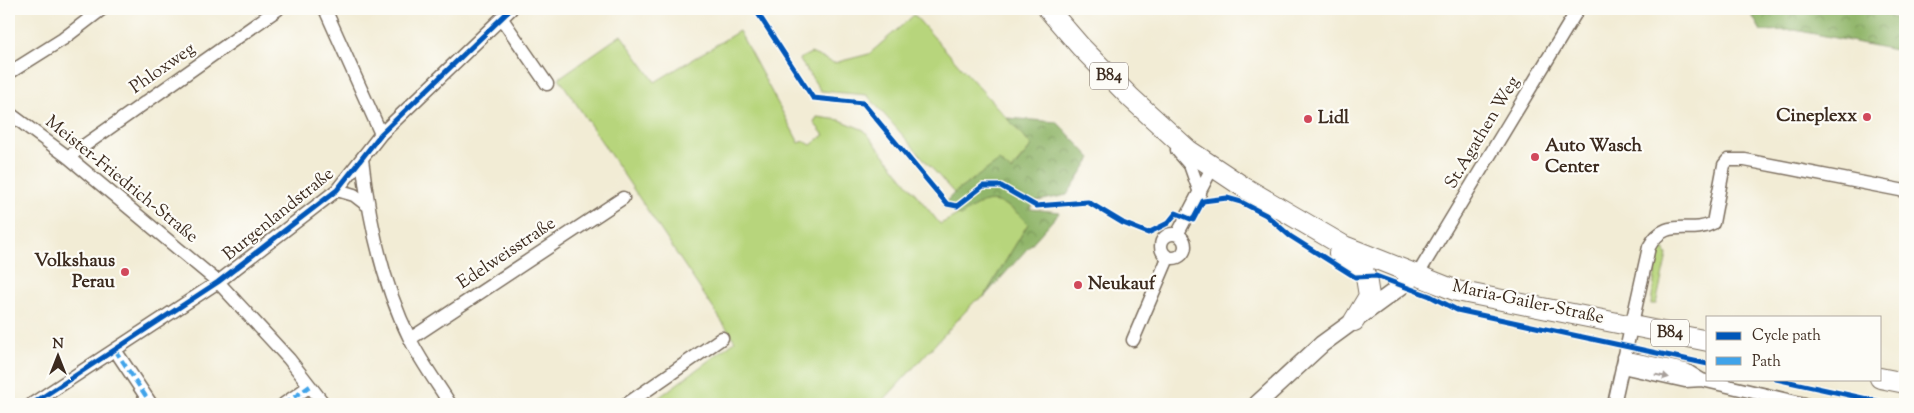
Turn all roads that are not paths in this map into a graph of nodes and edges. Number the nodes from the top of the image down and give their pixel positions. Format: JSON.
{"nodes":[{"id":1,"x":102,"y":9,"type":"edge"},
{"id":2,"x":278,"y":9,"type":"edge"},
{"id":3,"x":325,"y":9,"type":"edge"},
{"id":4,"x":511,"y":9,"type":"edge"},
{"id":5,"x":1048,"y":9,"type":"edge"},
{"id":6,"x":1578,"y":9,"type":"edge"},
{"id":7,"x":502,"y":18,"type":"junction"},
{"id":8,"x":9,"y":73,"type":"edge"},
{"id":9,"x":547,"y":84,"type":"dead end"},
{"id":10,"x":1143,"y":109,"type":"junction"},
{"id":11,"x":9,"y":113,"type":"edge"},
{"id":12,"x":381,"y":134,"type":"junction"},
{"id":13,"x":68,"y":157,"type":"junction"},
{"id":14,"x":362,"y":160,"type":"junction"},
{"id":15,"x":1213,"y":166,"type":"junction"},
{"id":16,"x":337,"y":190,"type":"junction"},
{"id":17,"x":1905,"y":191,"type":"edge"},
{"id":18,"x":1200,"y":193,"type":"junction"},
{"id":19,"x":624,"y":198,"type":"dead end"},
{"id":20,"x":367,"y":205,"type":"junction"},
{"id":21,"x":1301,"y":222,"type":"junction"},
{"id":22,"x":1418,"y":274,"type":"junction"},
{"id":23,"x":218,"y":282,"type":"junction"},
{"id":24,"x":1354,"y":321,"type":"junction"},
{"id":25,"x":1632,"y":325,"type":"junction"},
{"id":26,"x":722,"y":338,"type":"dead end"},
{"id":27,"x":410,"y":339,"type":"junction"},
{"id":28,"x":1133,"y":340,"type":"dead end"},
{"id":29,"x":1706,"y":341,"type":"edge"},
{"id":30,"x":115,"y":350,"type":"junction"},
{"id":31,"x":1623,"y":362,"type":"junction"},
{"id":32,"x":1882,"y":378,"type":"edge"},
{"id":33,"x":1905,"y":383,"type":"edge"},
{"id":34,"x":310,"y":386,"type":"junction"},
{"id":35,"x":32,"y":404,"type":"edge"},
{"id":36,"x":151,"y":404,"type":"edge"},
{"id":37,"x":284,"y":404,"type":"edge"},
{"id":38,"x":324,"y":404,"type":"edge"},
{"id":39,"x":450,"y":404,"type":"edge"},
{"id":40,"x":627,"y":404,"type":"edge"},
{"id":41,"x":1258,"y":404,"type":"edge"},
{"id":42,"x":1614,"y":404,"type":"edge"},
{"id":43,"x":1805,"y":404,"type":"edge"}],
"edges":[{"from":1,"to":8,"type":"street"},
{"from":2,"to":13,"type":"street","name":"Phloxweg"},
{"from":3,"to":12,"type":"street"},
{"from":4,"to":7,"type":"street","name":"Burgenlandstraße"},
{"from":5,"to":10,"type":"main road","name":"Maria-Gailer-Straße","number":"B84"},
{"from":6,"to":22,"type":"street","name":"St.Agathen Weg"},
{"from":7,"to":9,"type":"street"},
{"from":7,"to":12,"type":"street","name":"Burgenlandstraße"},
{"from":10,"to":15,"type":"main road","name":"Maria-Gailer-Straße","number":"B84"},
{"from":10,"to":18,"type":"street"},
{"from":11,"to":13,"type":"street","name":"Meister-Friedrich-Straße"},
{"from":12,"to":14,"type":"street","name":"Burgenlandstraße"},
{"from":13,"to":23,"type":"street","name":"Meister-Friedrich-Straße"},
{"from":14,"to":16,"type":"street","name":"Burgenlandstraße"},
{"from":14,"to":20,"type":"street"},
{"from":15,"to":18,"type":"street"},
{"from":15,"to":21,"type":"main road","name":"Maria-Gailer-Straße","number":"B84"},
{"from":16,"to":20,"type":"street"},
{"from":16,"to":23,"type":"street","name":"Burgenlandstraße"},
{"from":17,"to":25,"type":"street"},
{"from":18,"to":28,"type":"street"},
{"from":19,"to":27,"type":"street","name":"Edelweisstraße"},
{"from":20,"to":27,"type":"street"},
{"from":21,"to":22,"type":"main road","name":"Maria-Gailer-Straße","number":"B84"},
{"from":21,"to":24,"type":"main road"},
{"from":22,"to":24,"type":"street"},
{"from":22,"to":25,"type":"main road","name":"Maria-Gailer-Straße","number":"B84"},
{"from":23,"to":30,"type":"street","name":"Burgenlandstraße"},
{"from":23,"to":34,"type":"street","name":"Meister-Friedrich-Straße"},
{"from":24,"to":41,"type":"street"},
{"from":25,"to":29,"type":"main road","name":"Maria-Gailer-Straße","number":"B84"},
{"from":25,"to":31,"type":"street"},
{"from":26,"to":40,"type":"street"},
{"from":27,"to":39,"type":"street"},
{"from":30,"to":35,"type":"street","name":"Burgenlandstraße"},
{"from":30,"to":36,"type":"street"},
{"from":31,"to":42,"type":"street"},
{"from":31,"to":43,"type":"street"},
{"from":32,"to":33,"type":"main road"},
{"from":34,"to":37,"type":"street"},
{"from":34,"to":38,"type":"street","name":"Meister-Friedrich-Straße"}]}
